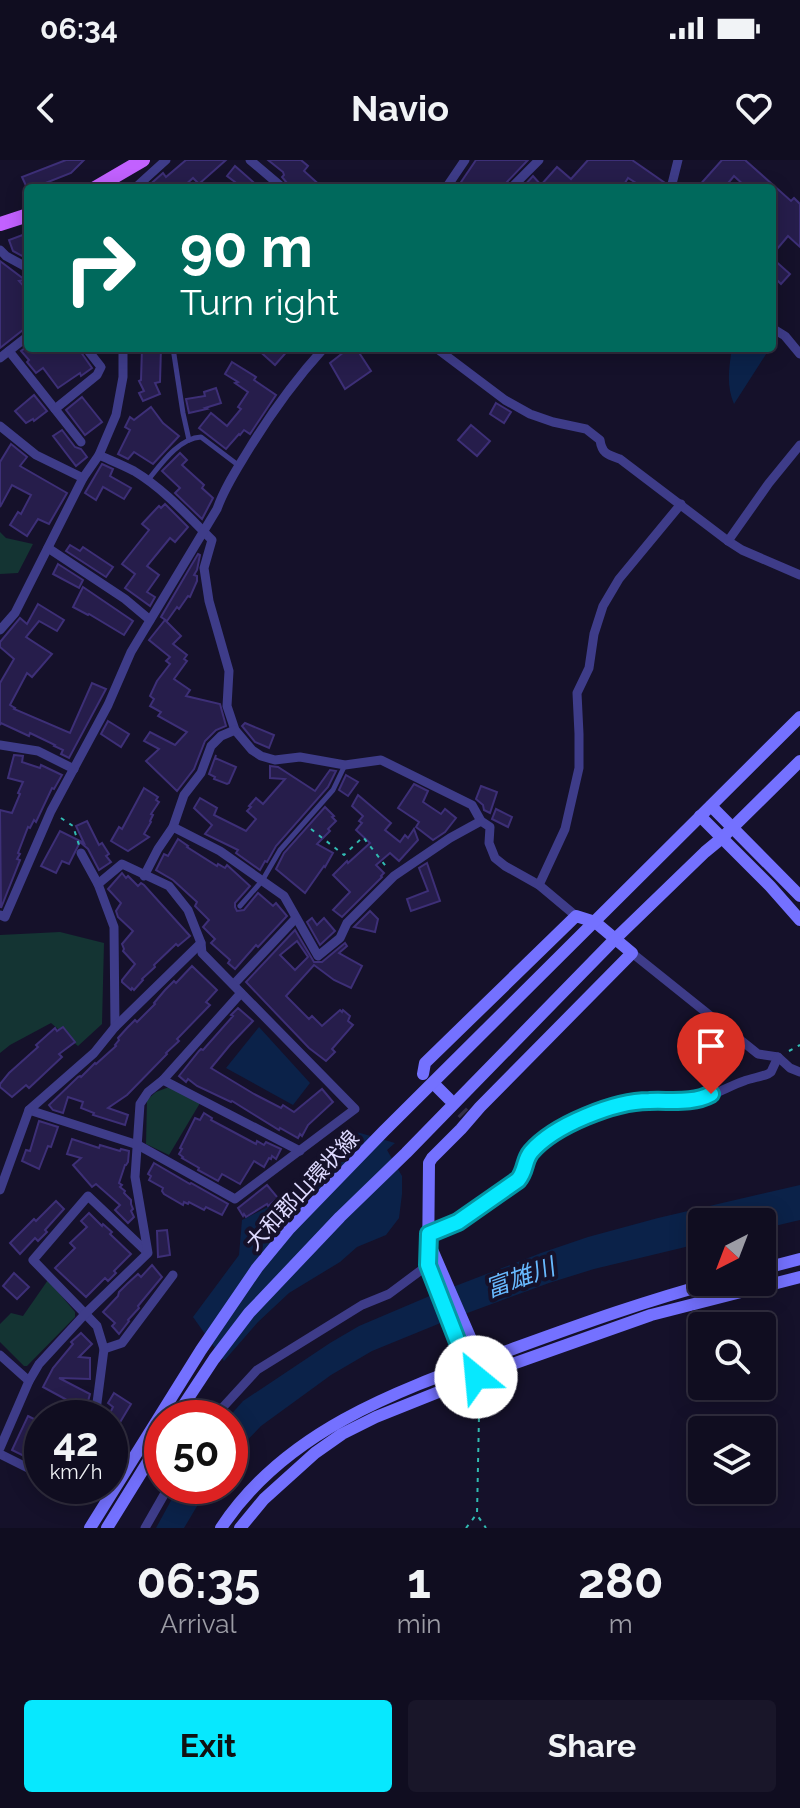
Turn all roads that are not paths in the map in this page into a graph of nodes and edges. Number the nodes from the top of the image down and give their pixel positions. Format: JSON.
{"nodes":[{"id":1,"x":143,"y":160,"type":"edge"},
{"id":2,"x":166,"y":160,"type":"edge"},
{"id":3,"x":250,"y":160,"type":"edge"},
{"id":4,"x":465,"y":160,"type":"edge"},
{"id":5,"x":539,"y":160,"type":"edge"},
{"id":6,"x":678,"y":160,"type":"edge"},
{"id":7,"x":102,"y":184,"type":"edge"},
{"id":8,"x":139,"y":184,"type":"edge"},
{"id":9,"x":278,"y":184,"type":"edge"},
{"id":10,"x":449,"y":184,"type":"edge"},
{"id":11,"x":515,"y":184,"type":"edge"},
{"id":12,"x":672,"y":184,"type":"edge"},
{"id":13,"x":24,"y":216,"type":"edge"},
{"id":14,"x":0,"y":224,"type":"edge"},
{"id":15,"x":0,"y":250,"type":"edge"},
{"id":16,"x":24,"y":266,"type":"edge"},
{"id":17,"x":776,"y":330,"type":"edge"},
{"id":18,"x":24,"y":339,"type":"edge"},
{"id":19,"x":9,"y":351,"type":"junction"},
{"id":20,"x":89,"y":352,"type":"edge"},
{"id":21,"x":123,"y":352,"type":"edge"},
{"id":22,"x":174,"y":352,"type":"edge"},
{"id":23,"x":321,"y":352,"type":"edge"},
{"id":24,"x":441,"y":352,"type":"edge"},
{"id":25,"x":800,"y":354,"type":"edge"},
{"id":26,"x":0,"y":358,"type":"edge"},
{"id":27,"x":55,"y":409,"type":"junction"},
{"id":28,"x":0,"y":426,"type":"edge"},
{"id":29,"x":189,"y":440,"type":"junction"},
{"id":30,"x":81,"y":442,"type":"dead end"},
{"id":31,"x":800,"y":445,"type":"edge"},
{"id":32,"x":99,"y":455,"type":"junction"},
{"id":33,"x":238,"y":466,"type":"junction"},
{"id":34,"x":83,"y":478,"type":"junction"},
{"id":35,"x":148,"y":480,"type":"junction"},
{"id":36,"x":681,"y":504,"type":"junction"},
{"id":37,"x":203,"y":531,"type":"junction"},
{"id":38,"x":728,"y":541,"type":"junction"},
{"id":39,"x":48,"y":548,"type":"junction"},
{"id":40,"x":800,"y":575,"type":"edge"},
{"id":41,"x":150,"y":620,"type":"junction"},
{"id":42,"x":0,"y":630,"type":"edge"},
{"id":43,"x":800,"y":717,"type":"edge"},
{"id":44,"x":235,"y":730,"type":"junction"},
{"id":45,"x":0,"y":745,"type":"edge"},
{"id":46,"x":800,"y":761,"type":"edge"},
{"id":47,"x":345,"y":765,"type":"junction"},
{"id":48,"x":74,"y":769,"type":"junction"},
{"id":49,"x":711,"y":806,"type":"junction"},
{"id":50,"x":700,"y":816,"type":"junction"},
{"id":51,"x":481,"y":821,"type":"junction"},
{"id":52,"x":173,"y":827,"type":"junction"},
{"id":53,"x":733,"y":828,"type":"junction"},
{"id":54,"x":722,"y":838,"type":"junction"},
{"id":55,"x":81,"y":853,"type":"road end"},
{"id":56,"x":144,"y":876,"type":"junction"},
{"id":57,"x":262,"y":881,"type":"junction"},
{"id":58,"x":98,"y":884,"type":"junction"},
{"id":59,"x":539,"y":885,"type":"junction"},
{"id":60,"x":800,"y":896,"type":"edge"},
{"id":61,"x":240,"y":906,"type":"dead end"},
{"id":62,"x":0,"y":915,"type":"edge"},
{"id":63,"x":576,"y":916,"type":"junction"},
{"id":64,"x":296,"y":918,"type":"junction"},
{"id":65,"x":800,"y":920,"type":"edge"},
{"id":66,"x":595,"y":922,"type":"junction"},
{"id":67,"x":615,"y":939,"type":"junction"},
{"id":68,"x":201,"y":943,"type":"junction"},
{"id":69,"x":632,"y":953,"type":"junction"},
{"id":70,"x":234,"y":984,"type":"junction"},
{"id":71,"x":241,"y":993,"type":"junction"},
{"id":72,"x":115,"y":1027,"type":"junction"},
{"id":73,"x":778,"y":1057,"type":"junction"},
{"id":74,"x":800,"y":1072,"type":"edge"},
{"id":75,"x":423,"y":1074,"type":"dead end"},
{"id":76,"x":163,"y":1080,"type":"junction"},
{"id":77,"x":436,"y":1086,"type":"dead end"},
{"id":78,"x":449,"y":1099,"type":"tunnel mouth"},
{"id":79,"x":29,"y":1110,"type":"junction"},
{"id":80,"x":138,"y":1145,"type":"junction"},
{"id":81,"x":300,"y":1151,"type":"junction"},
{"id":82,"x":0,"y":1190,"type":"edge"},
{"id":83,"x":429,"y":1238,"type":"junction"},
{"id":84,"x":148,"y":1253,"type":"junction"},
{"id":85,"x":800,"y":1259,"type":"edge"},
{"id":86,"x":434,"y":1265,"type":"junction"},
{"id":87,"x":776,"y":1265,"type":"edge"},
{"id":88,"x":173,"y":1275,"type":"dead end"},
{"id":89,"x":800,"y":1277,"type":"edge"},
{"id":90,"x":688,"y":1290,"type":"edge"},
{"id":91,"x":86,"y":1313,"type":"junction"},
{"id":92,"x":104,"y":1349,"type":"junction"},
{"id":93,"x":0,"y":1355,"type":"edge"},
{"id":94,"x":474,"y":1371,"type":"junction"},
{"id":95,"x":29,"y":1381,"type":"junction"},
{"id":96,"x":97,"y":1400,"type":"edge"},
{"id":97,"x":187,"y":1400,"type":"edge"},
{"id":98,"x":230,"y":1400,"type":"edge"},
{"id":99,"x":0,"y":1451,"type":"edge"},
{"id":100,"x":24,"y":1465,"type":"edge"},
{"id":101,"x":144,"y":1468,"type":"edge"},
{"id":102,"x":159,"y":1504,"type":"edge"},
{"id":103,"x":90,"y":1528,"type":"edge"},
{"id":104,"x":107,"y":1528,"type":"edge"},
{"id":105,"x":145,"y":1528,"type":"edge"},
{"id":106,"x":221,"y":1528,"type":"edge"},
{"id":107,"x":240,"y":1528,"type":"edge"}],
"edges":[{"from":1,"to":7,"type":"main road"},
{"from":2,"to":8,"type":"street"},
{"from":3,"to":9,"type":"street"},
{"from":4,"to":10,"type":"street"},
{"from":5,"to":11,"type":"street"},
{"from":6,"to":12,"type":"street"},
{"from":13,"to":14,"type":"main road"},
{"from":15,"to":16,"type":"street"},
{"from":17,"to":25,"type":"street"},
{"from":18,"to":19,"type":"street"},
{"from":19,"to":26,"type":"street"},
{"from":19,"to":27,"type":"street"},
{"from":20,"to":27,"type":"street"},
{"from":21,"to":32,"type":"street"},
{"from":22,"to":29,"type":"lane"},
{"from":23,"to":33,"type":"street"},
{"from":24,"to":36,"type":"street"},
{"from":27,"to":30,"type":"street"},
{"from":28,"to":34,"type":"street"},
{"from":29,"to":33,"type":"lane"},
{"from":29,"to":35,"type":"lane"},
{"from":31,"to":38,"type":"street"},
{"from":32,"to":34,"type":"street"},
{"from":32,"to":35,"type":"street"},
{"from":33,"to":37,"type":"street"},
{"from":34,"to":39,"type":"street"},
{"from":35,"to":37,"type":"street"},
{"from":36,"to":38,"type":"street"},
{"from":36,"to":59,"type":"street"},
{"from":37,"to":41,"type":"street"},
{"from":37,"to":44,"type":"street"},
{"from":38,"to":40,"type":"street"},
{"from":39,"to":41,"type":"street"},
{"from":39,"to":42,"type":"street"},
{"from":41,"to":48,"type":"street"},
{"from":43,"to":49,"type":"main road","name":"大和郡山環状線"},
{"from":44,"to":47,"type":"street"},
{"from":44,"to":52,"type":"street"},
{"from":45,"to":48,"type":"street"},
{"from":46,"to":53,"type":"main road","name":"大和郡山環状線"},
{"from":47,"to":51,"type":"street"},
{"from":47,"to":57,"type":"lane"},
{"from":48,"to":62,"type":"street"},
{"from":49,"to":50,"type":"main road","name":"大和郡山環状線"},
{"from":49,"to":53,"type":"main road"},
{"from":50,"to":54,"type":"main road"},
{"from":50,"to":66,"type":"main road","name":"大和郡山環状線"},
{"from":51,"to":59,"type":"street"},
{"from":51,"to":64,"type":"street"},
{"from":52,"to":56,"type":"street"},
{"from":52,"to":57,"type":"street"},
{"from":53,"to":54,"type":"main road","name":"大和郡山環状線"},
{"from":53,"to":60,"type":"main road"},
{"from":54,"to":65,"type":"main road"},
{"from":54,"to":67,"type":"main road","name":"大和郡山環状線"},
{"from":55,"to":58,"type":"street"},
{"from":56,"to":58,"type":"street"},
{"from":56,"to":68,"type":"street"},
{"from":57,"to":61,"type":"lane"},
{"from":57,"to":64,"type":"street"},
{"from":58,"to":72,"type":"street"},
{"from":59,"to":63,"type":"street"},
{"from":63,"to":66,"type":"main road"},
{"from":63,"to":75,"type":"main road"},
{"from":64,"to":70,"type":"street"},
{"from":66,"to":67,"type":"main road"},
{"from":66,"to":103,"type":"main road","name":"大和郡山環状線"},
{"from":67,"to":69,"type":"main road"},
{"from":67,"to":97,"type":"main road","name":"大和郡山環状線"},
{"from":68,"to":70,"type":"street"},
{"from":68,"to":72,"type":"street"},
{"from":69,"to":73,"type":"street"},
{"from":69,"to":83,"type":"main road"},
{"from":70,"to":71,"type":"street"},
{"from":71,"to":76,"type":"street"},
{"from":71,"to":81,"type":"street"},
{"from":72,"to":79,"type":"street"},
{"from":73,"to":74,"type":"street"},
{"from":73,"to":83,"type":"street"},
{"from":76,"to":80,"type":"street"},
{"from":76,"to":81,"type":"street"},
{"from":77,"to":78,"type":"main road"},
{"from":79,"to":80,"type":"street"},
{"from":79,"to":82,"type":"street"},
{"from":80,"to":81,"type":"street"},
{"from":80,"to":84,"type":"street"},
{"from":83,"to":86,"type":"main road"},
{"from":84,"to":91,"type":"street"},
{"from":84,"to":91,"type":"street"},
{"from":85,"to":87,"type":"main road"},
{"from":86,"to":94,"type":"main road"},
{"from":86,"to":98,"type":"street"},
{"from":88,"to":92,"type":"street"},
{"from":89,"to":94,"type":"main road"},
{"from":90,"to":94,"type":"main road"},
{"from":91,"to":92,"type":"street"},
{"from":91,"to":95,"type":"street"},
{"from":92,"to":96,"type":"street"},
{"from":93,"to":95,"type":"street"},
{"from":94,"to":106,"type":"main road"},
{"from":94,"to":107,"type":"main road"},
{"from":95,"to":99,"type":"street"},
{"from":99,"to":100,"type":"street"},
{"from":101,"to":104,"type":"main road"},
{"from":102,"to":105,"type":"street"}]}
